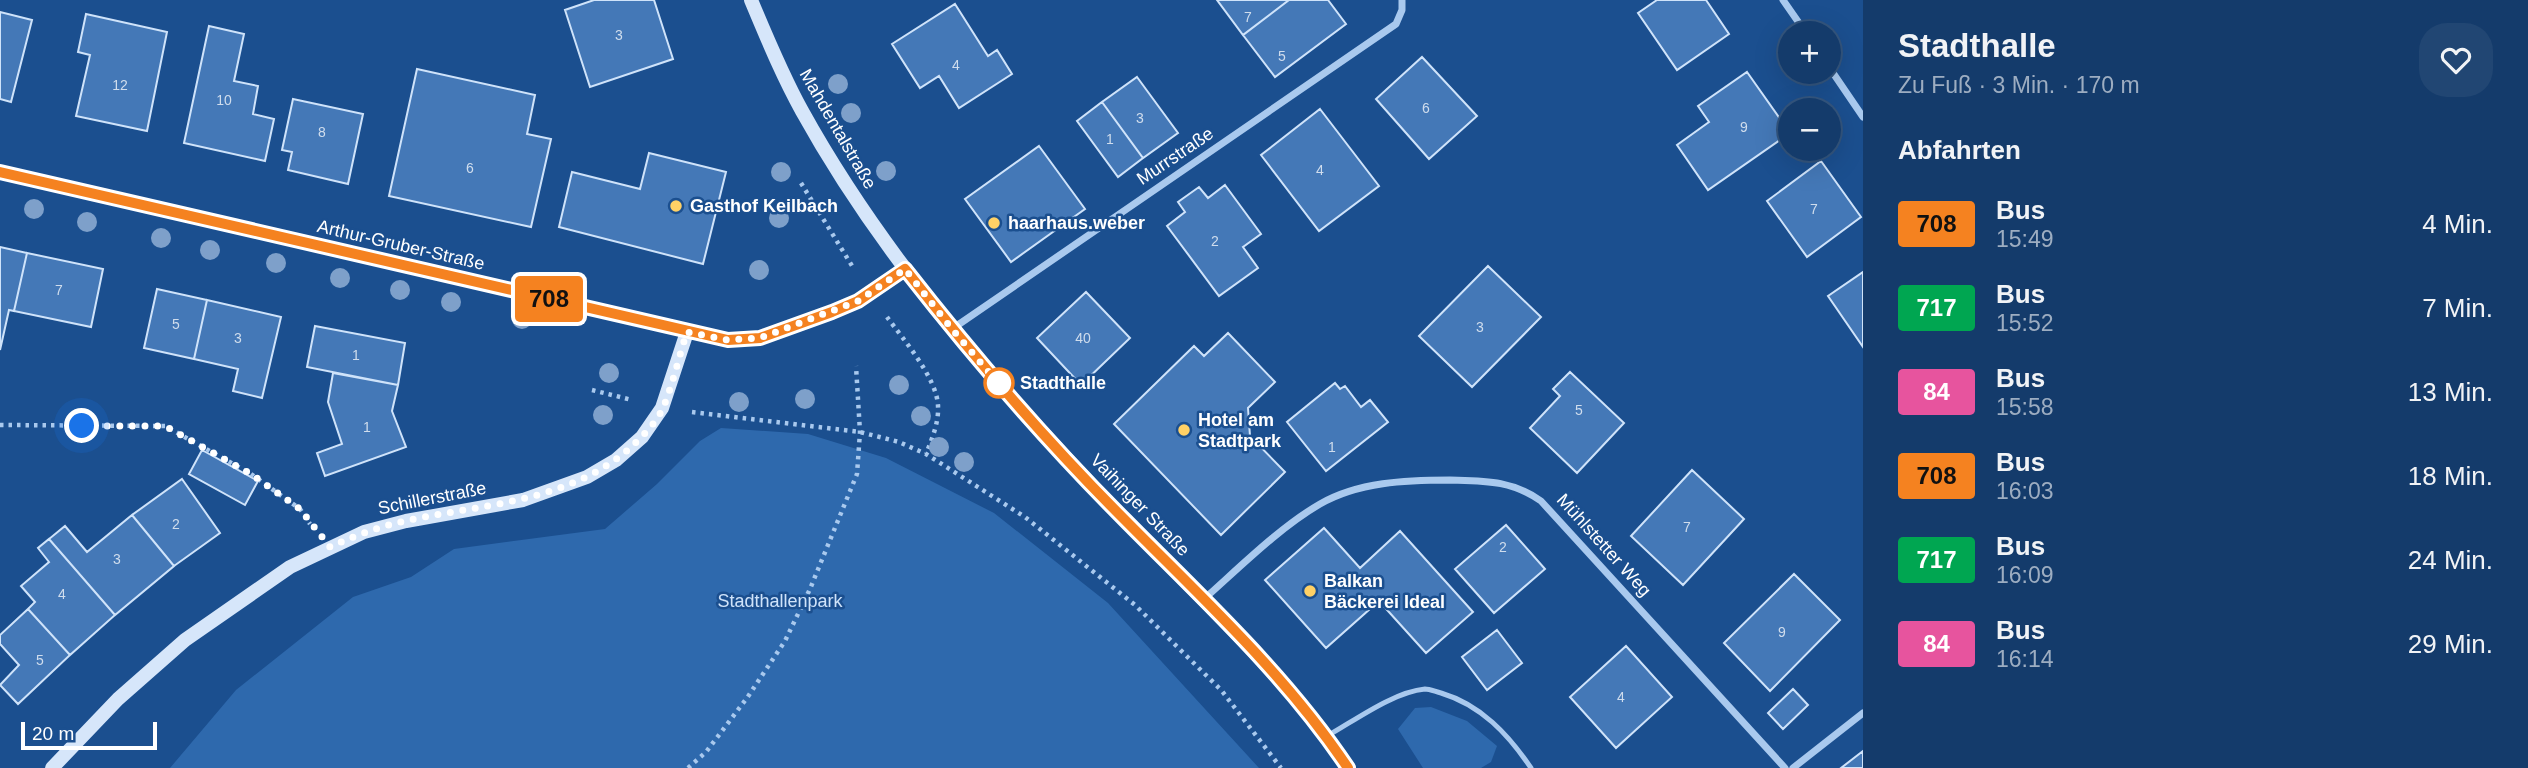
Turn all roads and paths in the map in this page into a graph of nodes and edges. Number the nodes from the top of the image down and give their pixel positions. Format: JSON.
{"nodes":[{"id":1,"x":751,"y":0,"type":"edge"},
{"id":2,"x":1402,"y":0,"type":"edge"},
{"id":3,"x":1783,"y":0,"type":"edge"},
{"id":4,"x":1798,"y":21,"type":"edge"},
{"id":5,"x":1841,"y":84,"type":"edge"},
{"id":6,"x":1863,"y":117,"type":"edge"},
{"id":7,"x":0,"y":172,"type":"edge"},
{"id":8,"x":905,"y":269,"type":"junction"},
{"id":9,"x":952,"y":329,"type":"junction"},
{"id":10,"x":687,"y":332,"type":"junction"},
{"id":11,"x":856,"y":366,"type":"dead end"},
{"id":12,"x":592,"y":390,"type":"dead end"},
{"id":13,"x":662,"y":408,"type":"junction"},
{"id":14,"x":0,"y":425,"type":"edge"},
{"id":15,"x":860,"y":432,"type":"junction"},
{"id":16,"x":330,"y":547,"type":"junction"},
{"id":17,"x":1204,"y":599,"type":"junction"},
{"id":18,"x":1863,"y":713,"type":"edge"},
{"id":19,"x":1327,"y":736,"type":"junction"},
{"id":20,"x":52,"y":768,"type":"edge"},
{"id":21,"x":688,"y":768,"type":"edge"},
{"id":22,"x":1280,"y":768,"type":"edge"},
{"id":23,"x":1348,"y":768,"type":"edge"},
{"id":24,"x":1531,"y":768,"type":"edge"},
{"id":25,"x":1785,"y":768,"type":"edge"},
{"id":26,"x":1793,"y":768,"type":"edge"}],
"edges":[{"from":1,"to":8,"type":"street","name":"Mahdentalstraße"},
{"from":2,"to":9,"type":"street","name":"Murrstraße"},
{"from":3,"to":4,"type":"street"},
{"from":5,"to":6,"type":"street"},
{"from":7,"to":10,"type":"street","name":"Arthur-Gruber-Straße"},
{"from":8,"to":9,"type":"street","name":"Vaihinger Straße"},
{"from":8,"to":10,"type":"street","name":"Arthur-Gruber-Straße"},
{"from":9,"to":17,"type":"street","name":"Vaihinger Straße"},
{"from":10,"to":13,"type":"street","name":"Schillerstraße"},
{"from":11,"to":15,"type":"path"},
{"from":12,"to":13,"type":"path"},
{"from":13,"to":15,"type":"path"},
{"from":13,"to":16,"type":"street","name":"Schillerstraße"},
{"from":14,"to":16,"type":"path"},
{"from":15,"to":21,"type":"path"},
{"from":15,"to":22,"type":"path"},
{"from":16,"to":20,"type":"street","name":"Schillerstraße"},
{"from":17,"to":19,"type":"street","name":"Vaihinger Straße"},
{"from":17,"to":25,"type":"street","name":"Mühlstetter Weg"},
{"from":18,"to":26,"type":"street"},
{"from":19,"to":23,"type":"street","name":"Vaihinger Straße"},
{"from":19,"to":24,"type":"lane"}]}
